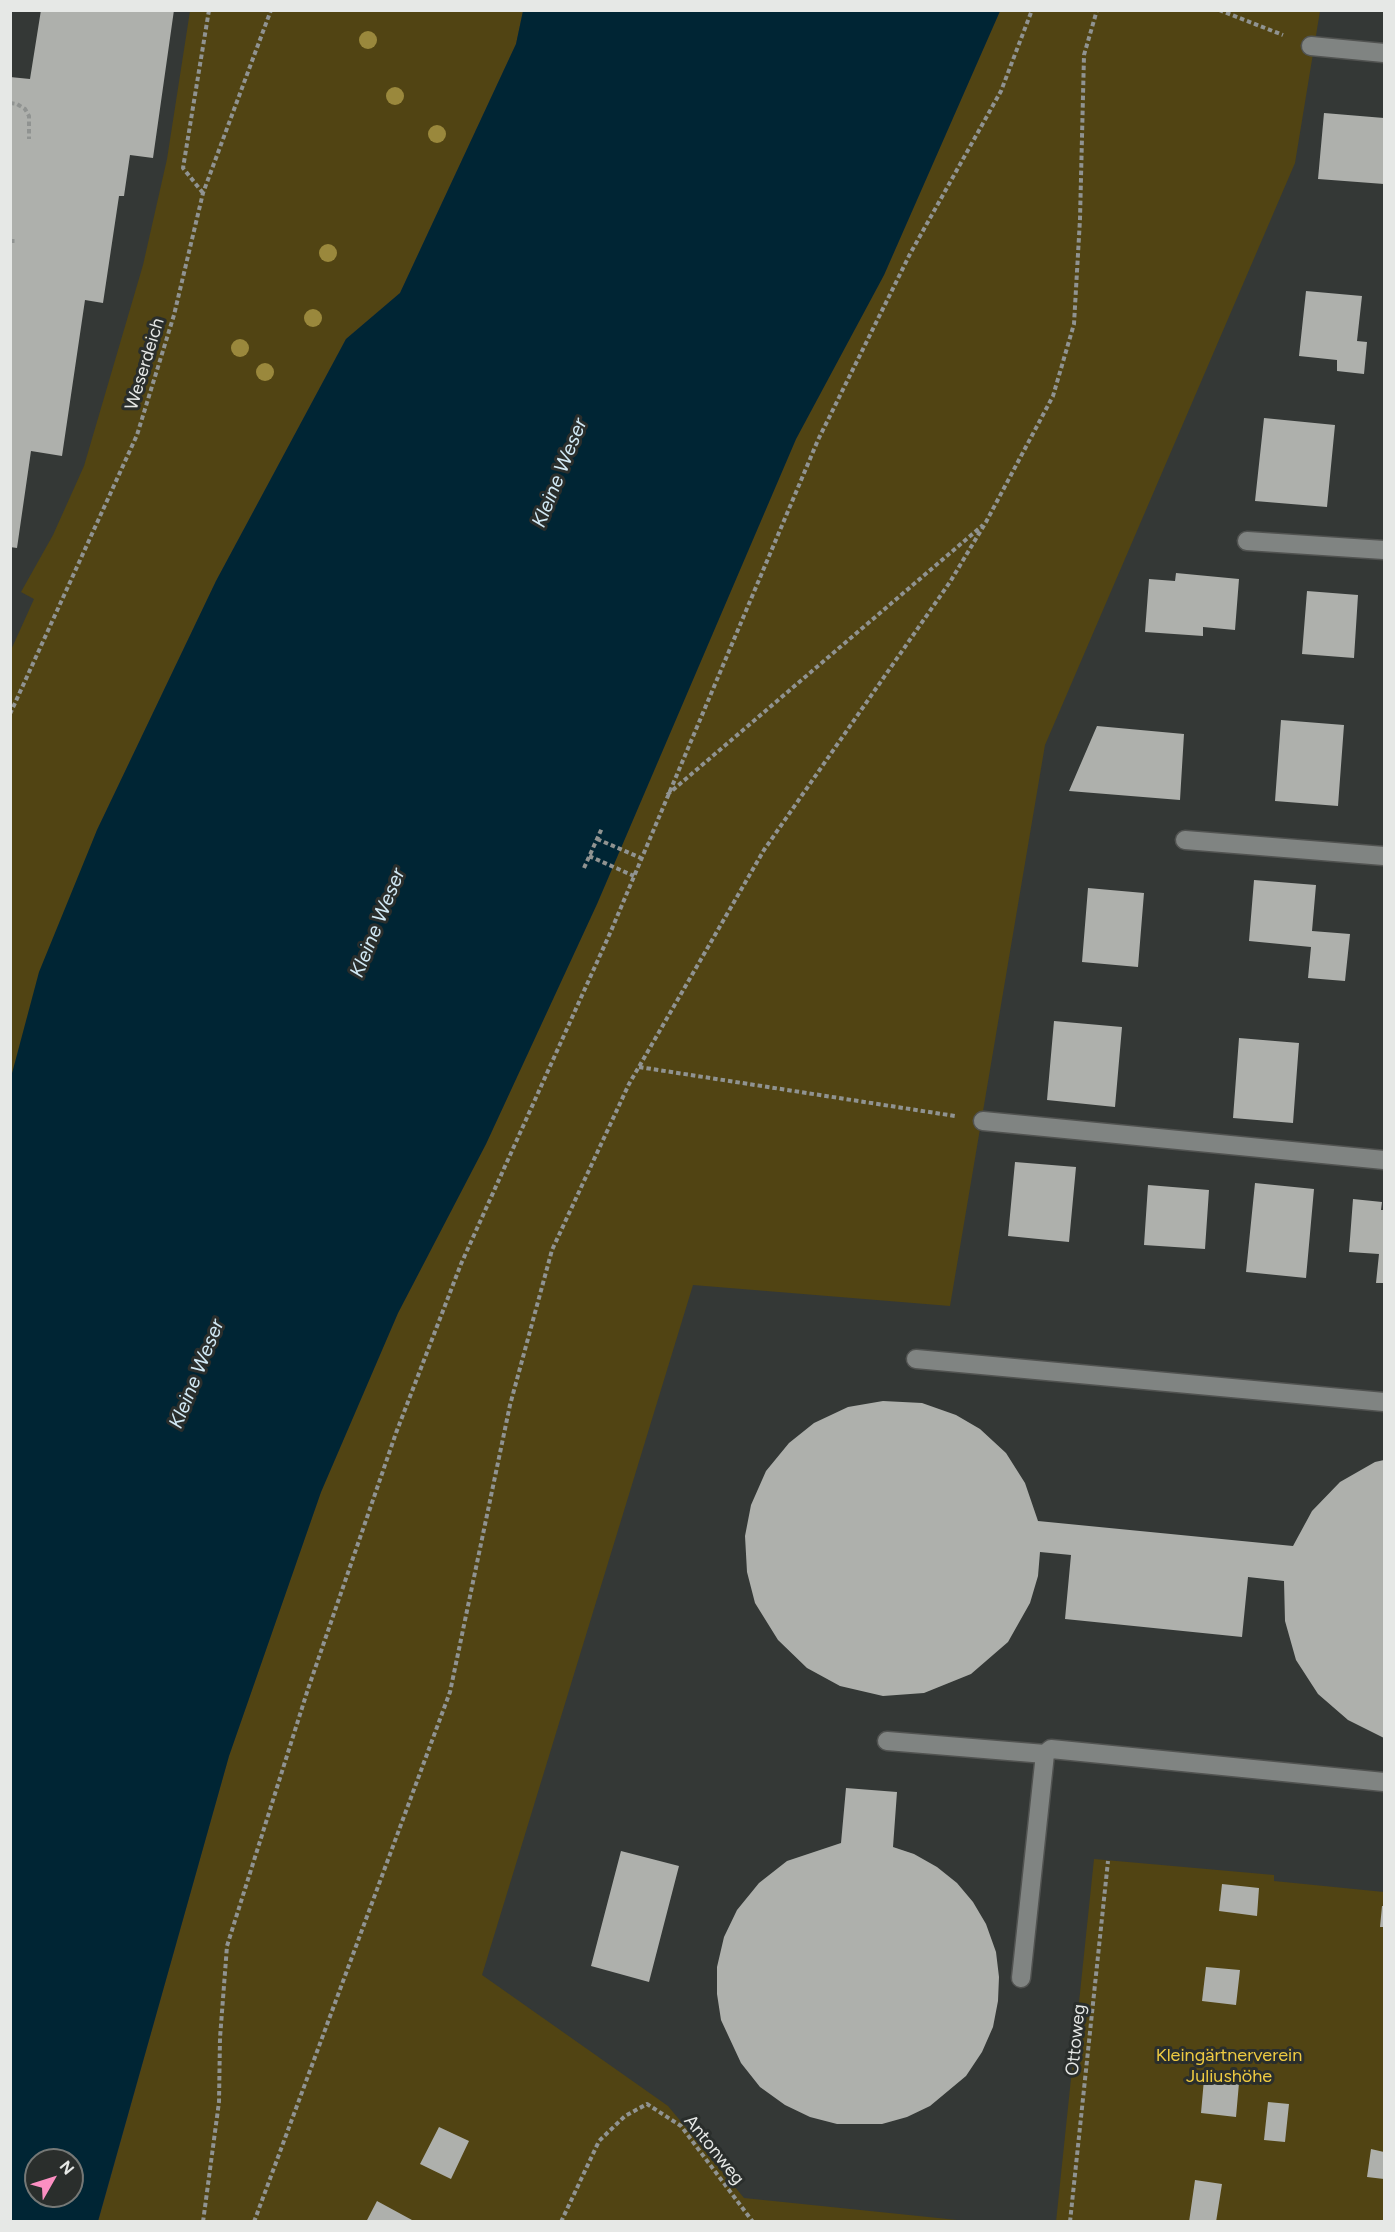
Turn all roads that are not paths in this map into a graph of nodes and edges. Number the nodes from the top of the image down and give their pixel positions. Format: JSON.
{"nodes":[{"id":1,"x":1311,"y":46,"type":"road end"},
{"id":2,"x":1384,"y":53,"type":"edge"},
{"id":3,"x":1247,"y":541,"type":"dead end"},
{"id":4,"x":1384,"y":550,"type":"edge"},
{"id":5,"x":1185,"y":840,"type":"dead end"},
{"id":6,"x":1384,"y":856,"type":"edge"},
{"id":7,"x":983,"y":1121,"type":"road end"},
{"id":8,"x":1384,"y":1160,"type":"edge"},
{"id":9,"x":916,"y":1359,"type":"dead end"},
{"id":10,"x":1384,"y":1402,"type":"edge"},
{"id":11,"x":887,"y":1741,"type":"dead end"},
{"id":12,"x":1046,"y":1754,"type":"junction"},
{"id":13,"x":1384,"y":1782,"type":"edge"},
{"id":14,"x":1021,"y":1978,"type":"dead end"}],
"edges":[{"from":1,"to":2,"type":"street"},
{"from":3,"to":4,"type":"street"},
{"from":5,"to":6,"type":"street"},
{"from":7,"to":8,"type":"street"},
{"from":9,"to":10,"type":"street"},
{"from":11,"to":12,"type":"street"},
{"from":12,"to":13,"type":"street"},
{"from":12,"to":14,"type":"street"}]}
